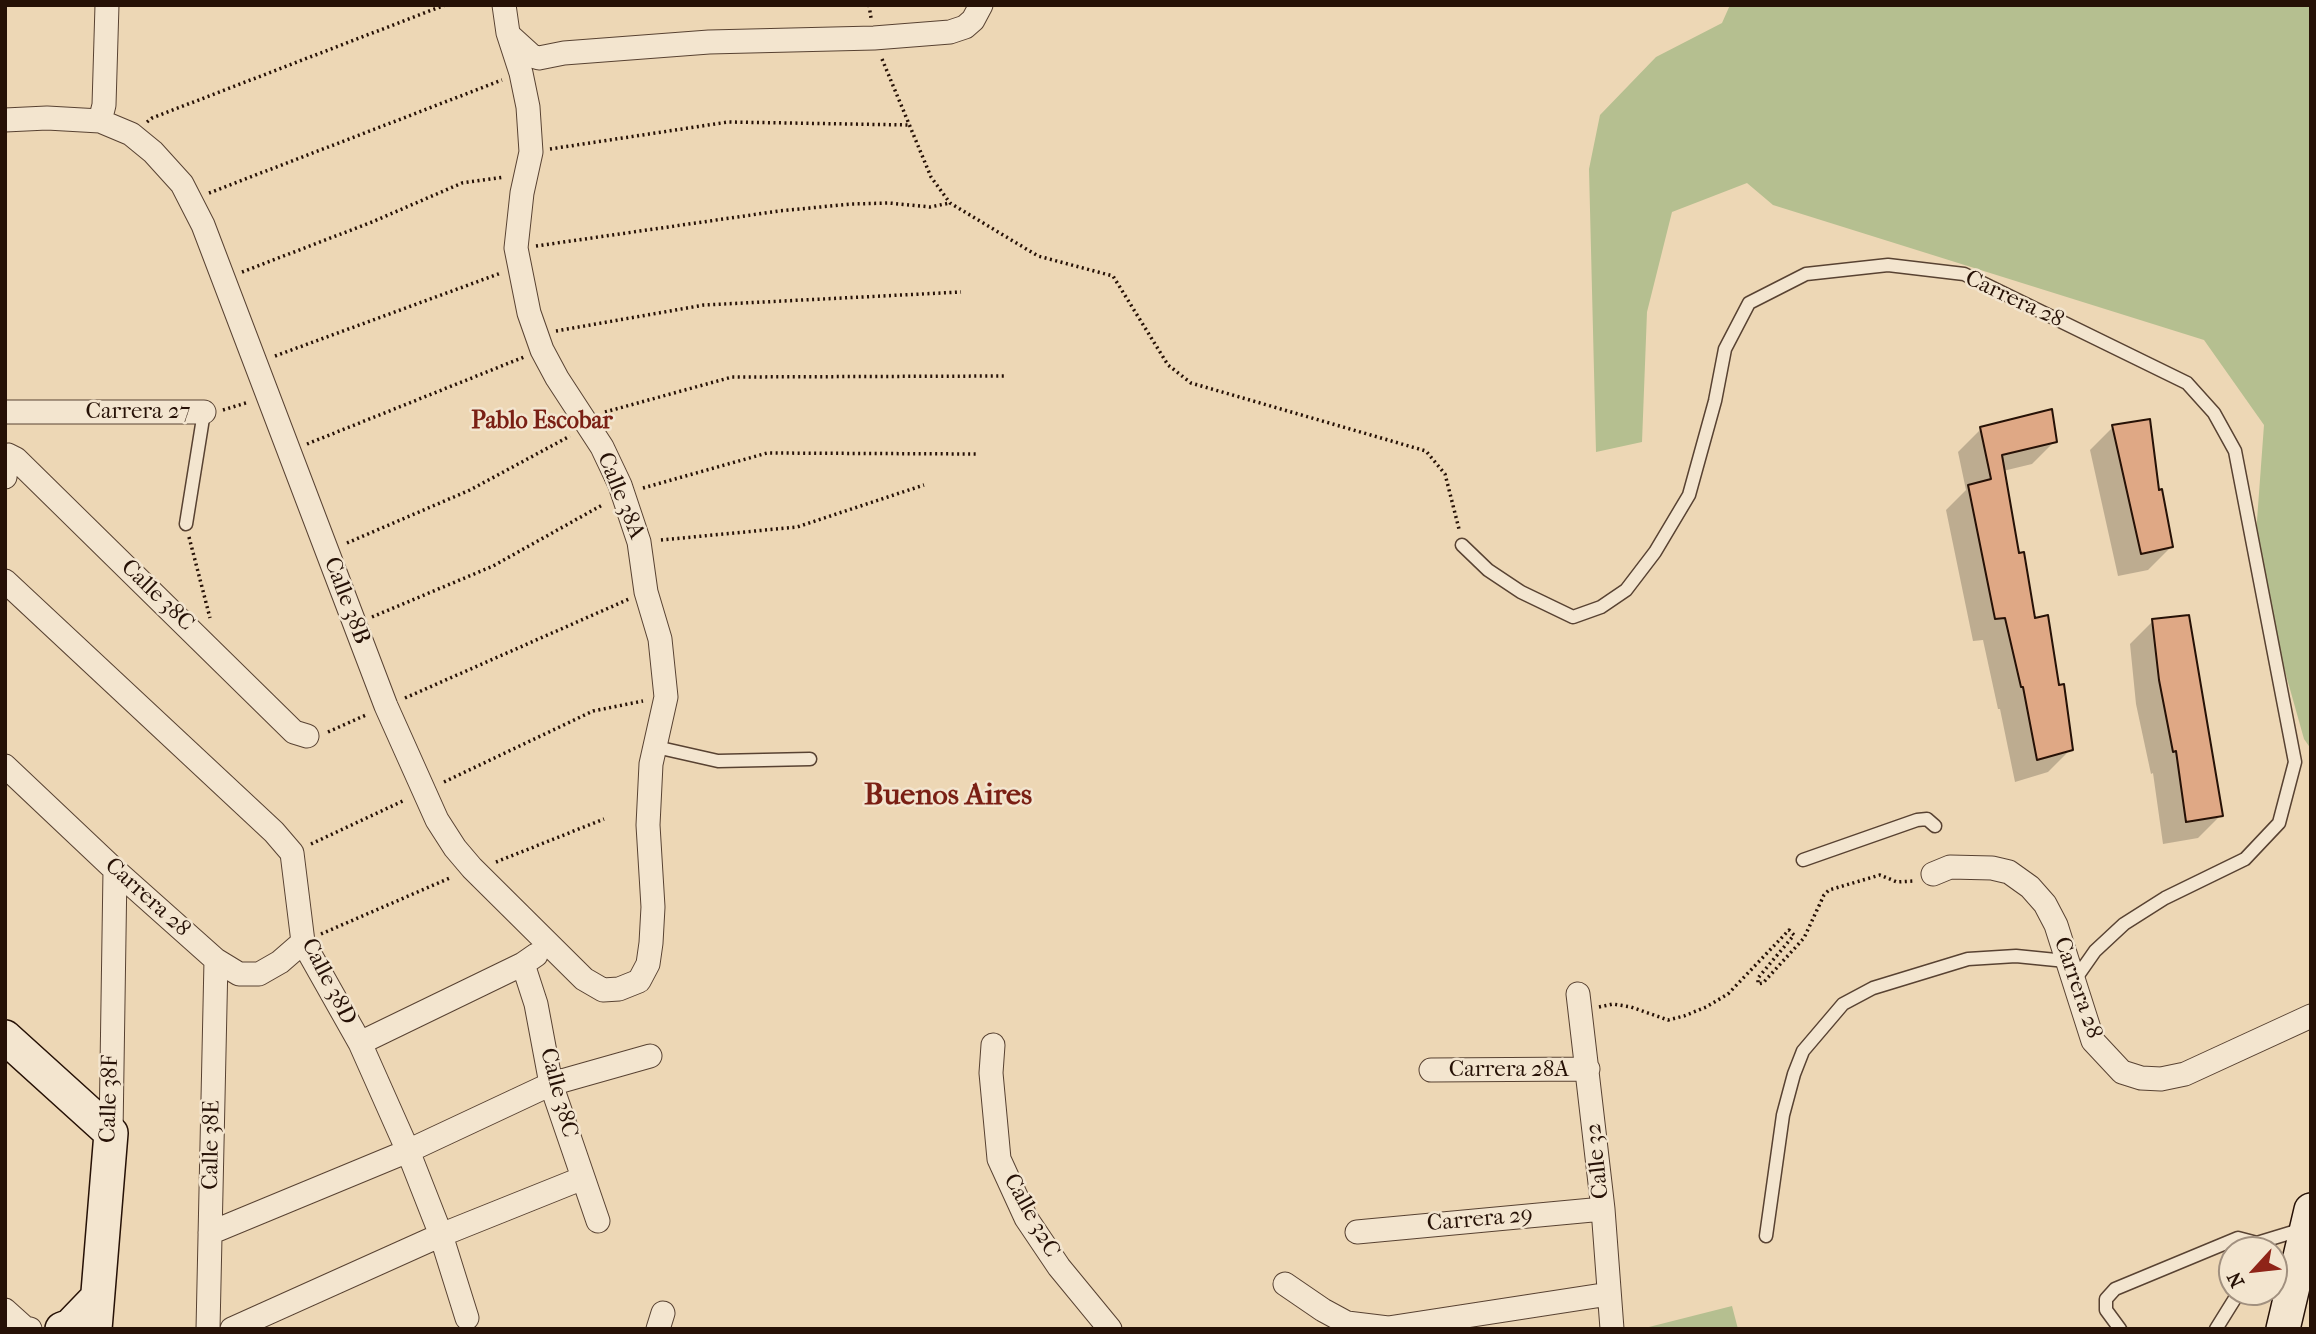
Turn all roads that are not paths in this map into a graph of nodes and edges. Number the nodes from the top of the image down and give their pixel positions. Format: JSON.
{"nodes":[{"id":1,"x":107,"y":5,"type":"edge"},
{"id":2,"x":504,"y":5,"type":"edge"},
{"id":3,"x":981,"y":5,"type":"edge"},
{"id":4,"x":508,"y":33,"type":"junction"},
{"id":5,"x":5,"y":120,"type":"edge"},
{"id":6,"x":100,"y":121,"type":"junction"},
{"id":7,"x":5,"y":412,"type":"edge"},
{"id":8,"x":204,"y":412,"type":"joint"},
{"id":9,"x":7,"y":466,"type":"edge"},
{"id":10,"x":186,"y":524,"type":"road end"},
{"id":11,"x":1462,"y":545,"type":"road end"},
{"id":12,"x":5,"y":581,"type":"edge"},
{"id":13,"x":307,"y":736,"type":"road end"},
{"id":14,"x":656,"y":747,"type":"junction"},
{"id":15,"x":810,"y":759,"type":"dead end"},
{"id":16,"x":5,"y":765,"type":"edge"},
{"id":17,"x":1934,"y":826,"type":"dead end"},
{"id":18,"x":1803,"y":860,"type":"dead end"},
{"id":19,"x":115,"y":870,"type":"junction"},
{"id":20,"x":1933,"y":874,"type":"road end"},
{"id":21,"x":303,"y":942,"type":"junction"},
{"id":22,"x":550,"y":945,"type":"junction"},
{"id":23,"x":216,"y":961,"type":"junction"},
{"id":24,"x":523,"y":964,"type":"junction"},
{"id":25,"x":2069,"y":972,"type":"junction"},
{"id":26,"x":619,"y":989,"type":"joint"},
{"id":27,"x":1579,"y":1002,"type":"road end"},
{"id":28,"x":2311,"y":1016,"type":"edge"},
{"id":29,"x":5,"y":1037,"type":"edge"},
{"id":30,"x":360,"y":1043,"type":"junction"},
{"id":31,"x":993,"y":1045,"type":"dead end"},
{"id":32,"x":650,"y":1056,"type":"dead end"},
{"id":33,"x":1588,"y":1069,"type":"junction"},
{"id":34,"x":1431,"y":1070,"type":"dead end"},
{"id":35,"x":551,"y":1084,"type":"junction"},
{"id":36,"x":110,"y":1133,"type":"junction"},
{"id":37,"x":408,"y":1151,"type":"junction"},
{"id":38,"x":583,"y":1178,"type":"junction"},
{"id":39,"x":1603,"y":1209,"type":"junction"},
{"id":40,"x":2309,"y":1219,"type":"edge"},
{"id":41,"x":598,"y":1221,"type":"dead end"},
{"id":42,"x":1357,"y":1232,"type":"dead end"},
{"id":43,"x":210,"y":1233,"type":"junction"},
{"id":44,"x":442,"y":1235,"type":"junction"},
{"id":45,"x":1766,"y":1236,"type":"dead end"},
{"id":46,"x":2277,"y":1236,"type":"edge"},
{"id":47,"x":2218,"y":1246,"type":"edge"},
{"id":48,"x":1285,"y":1284,"type":"dead end"},
{"id":49,"x":1609,"y":1294,"type":"junction"},
{"id":50,"x":2230,"y":1306,"type":"edge"},
{"id":51,"x":5,"y":1310,"type":"edge"},
{"id":52,"x":95,"y":1314,"type":"edge"},
{"id":53,"x":467,"y":1318,"type":"dead end"},
{"id":54,"x":30,"y":1329,"type":"edge"},
{"id":55,"x":62,"y":1329,"type":"edge"},
{"id":56,"x":208,"y":1329,"type":"edge"},
{"id":57,"x":232,"y":1329,"type":"edge"},
{"id":58,"x":1110,"y":1329,"type":"edge"},
{"id":59,"x":1612,"y":1329,"type":"edge"},
{"id":60,"x":2120,"y":1329,"type":"edge"},
{"id":61,"x":2216,"y":1329,"type":"edge"},
{"id":62,"x":2283,"y":1329,"type":"edge"}],
"edges":[{"from":1,"to":6,"type":"street"},
{"from":2,"to":4,"type":"street","name":"Calle 38A"},
{"from":3,"to":4,"type":"street"},
{"from":4,"to":14,"type":"street","name":"Calle 38A"},
{"from":5,"to":6,"type":"street","name":"Calle 38B"},
{"from":6,"to":22,"type":"street","name":"Calle 38B"},
{"from":7,"to":8,"type":"street","name":"Carrera 27"},
{"from":8,"to":10,"type":"lane"},
{"from":9,"to":13,"type":"street","name":"Calle 38C"},
{"from":11,"to":25,"type":"lane","name":"Carrera 28"},
{"from":12,"to":21,"type":"street","name":"Calle 38D"},
{"from":14,"to":15,"type":"lane"},
{"from":14,"to":26,"type":"street","name":"Calle 38A"},
{"from":16,"to":19,"type":"street","name":"Carrera 28"},
{"from":17,"to":18,"type":"lane"},
{"from":19,"to":23,"type":"street","name":"Carrera 28"},
{"from":19,"to":36,"type":"street","name":"Calle 38F"},
{"from":20,"to":25,"type":"street","name":"Carrera 28"},
{"from":21,"to":23,"type":"street","name":"Carrera 28"},
{"from":21,"to":30,"type":"street","name":"Calle 38D"},
{"from":22,"to":24,"type":"street"},
{"from":22,"to":26,"type":"street","name":"Calle 38B"},
{"from":23,"to":43,"type":"street","name":"Calle 38E"},
{"from":24,"to":30,"type":"street"},
{"from":24,"to":35,"type":"street","name":"Calle 38C"},
{"from":25,"to":28,"type":"street","name":"Carrera 28"},
{"from":25,"to":45,"type":"lane"},
{"from":27,"to":33,"type":"street","name":"Calle 32"},
{"from":29,"to":36,"type":"street"},
{"from":30,"to":37,"type":"street","name":"Calle 38D"},
{"from":31,"to":58,"type":"street","name":"Calle 32C"},
{"from":32,"to":35,"type":"street"},
{"from":33,"to":34,"type":"street","name":"Carrera 28A"},
{"from":33,"to":39,"type":"street","name":"Calle 32"},
{"from":35,"to":37,"type":"street"},
{"from":35,"to":38,"type":"street","name":"Calle 38C"},
{"from":36,"to":52,"type":"street","name":"Calle 38F"},
{"from":37,"to":43,"type":"street"},
{"from":37,"to":44,"type":"street","name":"Calle 38D"},
{"from":38,"to":41,"type":"street","name":"Calle 38C"},
{"from":38,"to":44,"type":"street"},
{"from":39,"to":42,"type":"street","name":"Carrera 29"},
{"from":39,"to":49,"type":"street","name":"Calle 32"},
{"from":40,"to":46,"type":"lane"},
{"from":40,"to":62,"type":"street"},
{"from":43,"to":56,"type":"street","name":"Calle 38E"},
{"from":44,"to":53,"type":"street","name":"Calle 38D"},
{"from":44,"to":57,"type":"street"},
{"from":47,"to":60,"type":"lane"},
{"from":48,"to":49,"type":"street"},
{"from":49,"to":59,"type":"street","name":"Calle 32"},
{"from":50,"to":61,"type":"lane"},
{"from":51,"to":54,"type":"street"},
{"from":52,"to":55,"type":"street"}]}
